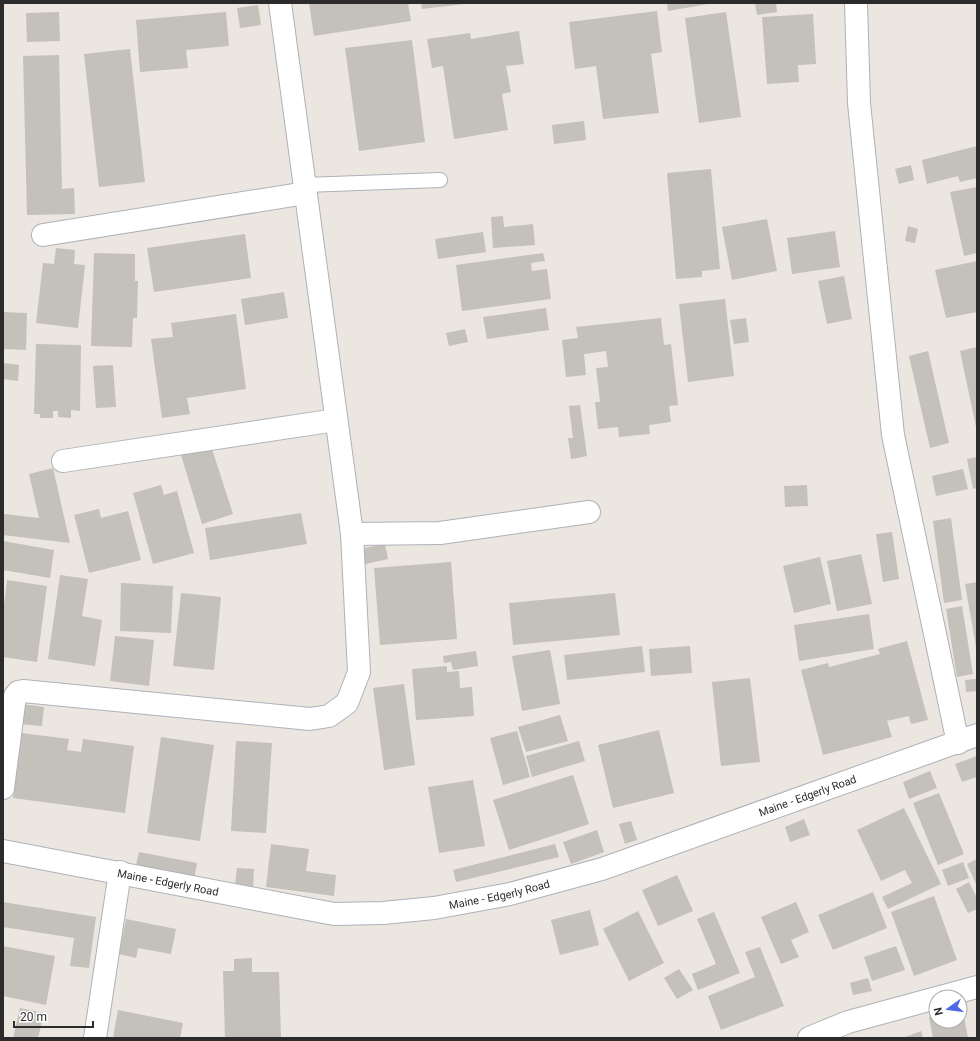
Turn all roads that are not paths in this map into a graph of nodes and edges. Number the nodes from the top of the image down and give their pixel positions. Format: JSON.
{"nodes":[{"id":1,"x":280,"y":3,"type":"edge"},
{"id":2,"x":856,"y":3,"type":"edge"},
{"id":3,"x":440,"y":180,"type":"dead end"},
{"id":4,"x":306,"y":189,"type":"junction"},
{"id":5,"x":43,"y":235,"type":"dead end"},
{"id":6,"x":336,"y":420,"type":"junction"},
{"id":7,"x":63,"y":461,"type":"dead end"},
{"id":8,"x":590,"y":512,"type":"dead end"},
{"id":9,"x":352,"y":534,"type":"junction"},
{"id":10,"x":967,"y":739,"type":"edge"},
{"id":11,"x":3,"y":788,"type":"edge"},
{"id":12,"x":3,"y":851,"type":"edge"},
{"id":13,"x":120,"y":872,"type":"junction"},
{"id":14,"x":928,"y":1000,"type":"edge"},
{"id":15,"x":95,"y":1038,"type":"edge"},
{"id":16,"x":809,"y":1038,"type":"edge"}],
"edges":[{"from":1,"to":4,"type":"street"},
{"from":2,"to":10,"type":"street"},
{"from":3,"to":4,"type":"lane"},
{"from":4,"to":5,"type":"street"},
{"from":4,"to":6,"type":"street"},
{"from":6,"to":7,"type":"street"},
{"from":6,"to":9,"type":"street"},
{"from":8,"to":9,"type":"street"},
{"from":9,"to":11,"type":"street"},
{"from":10,"to":13,"type":"street","name":"Maine - Edgerly Road"},
{"from":12,"to":13,"type":"street","name":"Maine - Edgerly Road"},
{"from":13,"to":15,"type":"street"},
{"from":14,"to":16,"type":"street"}]}
